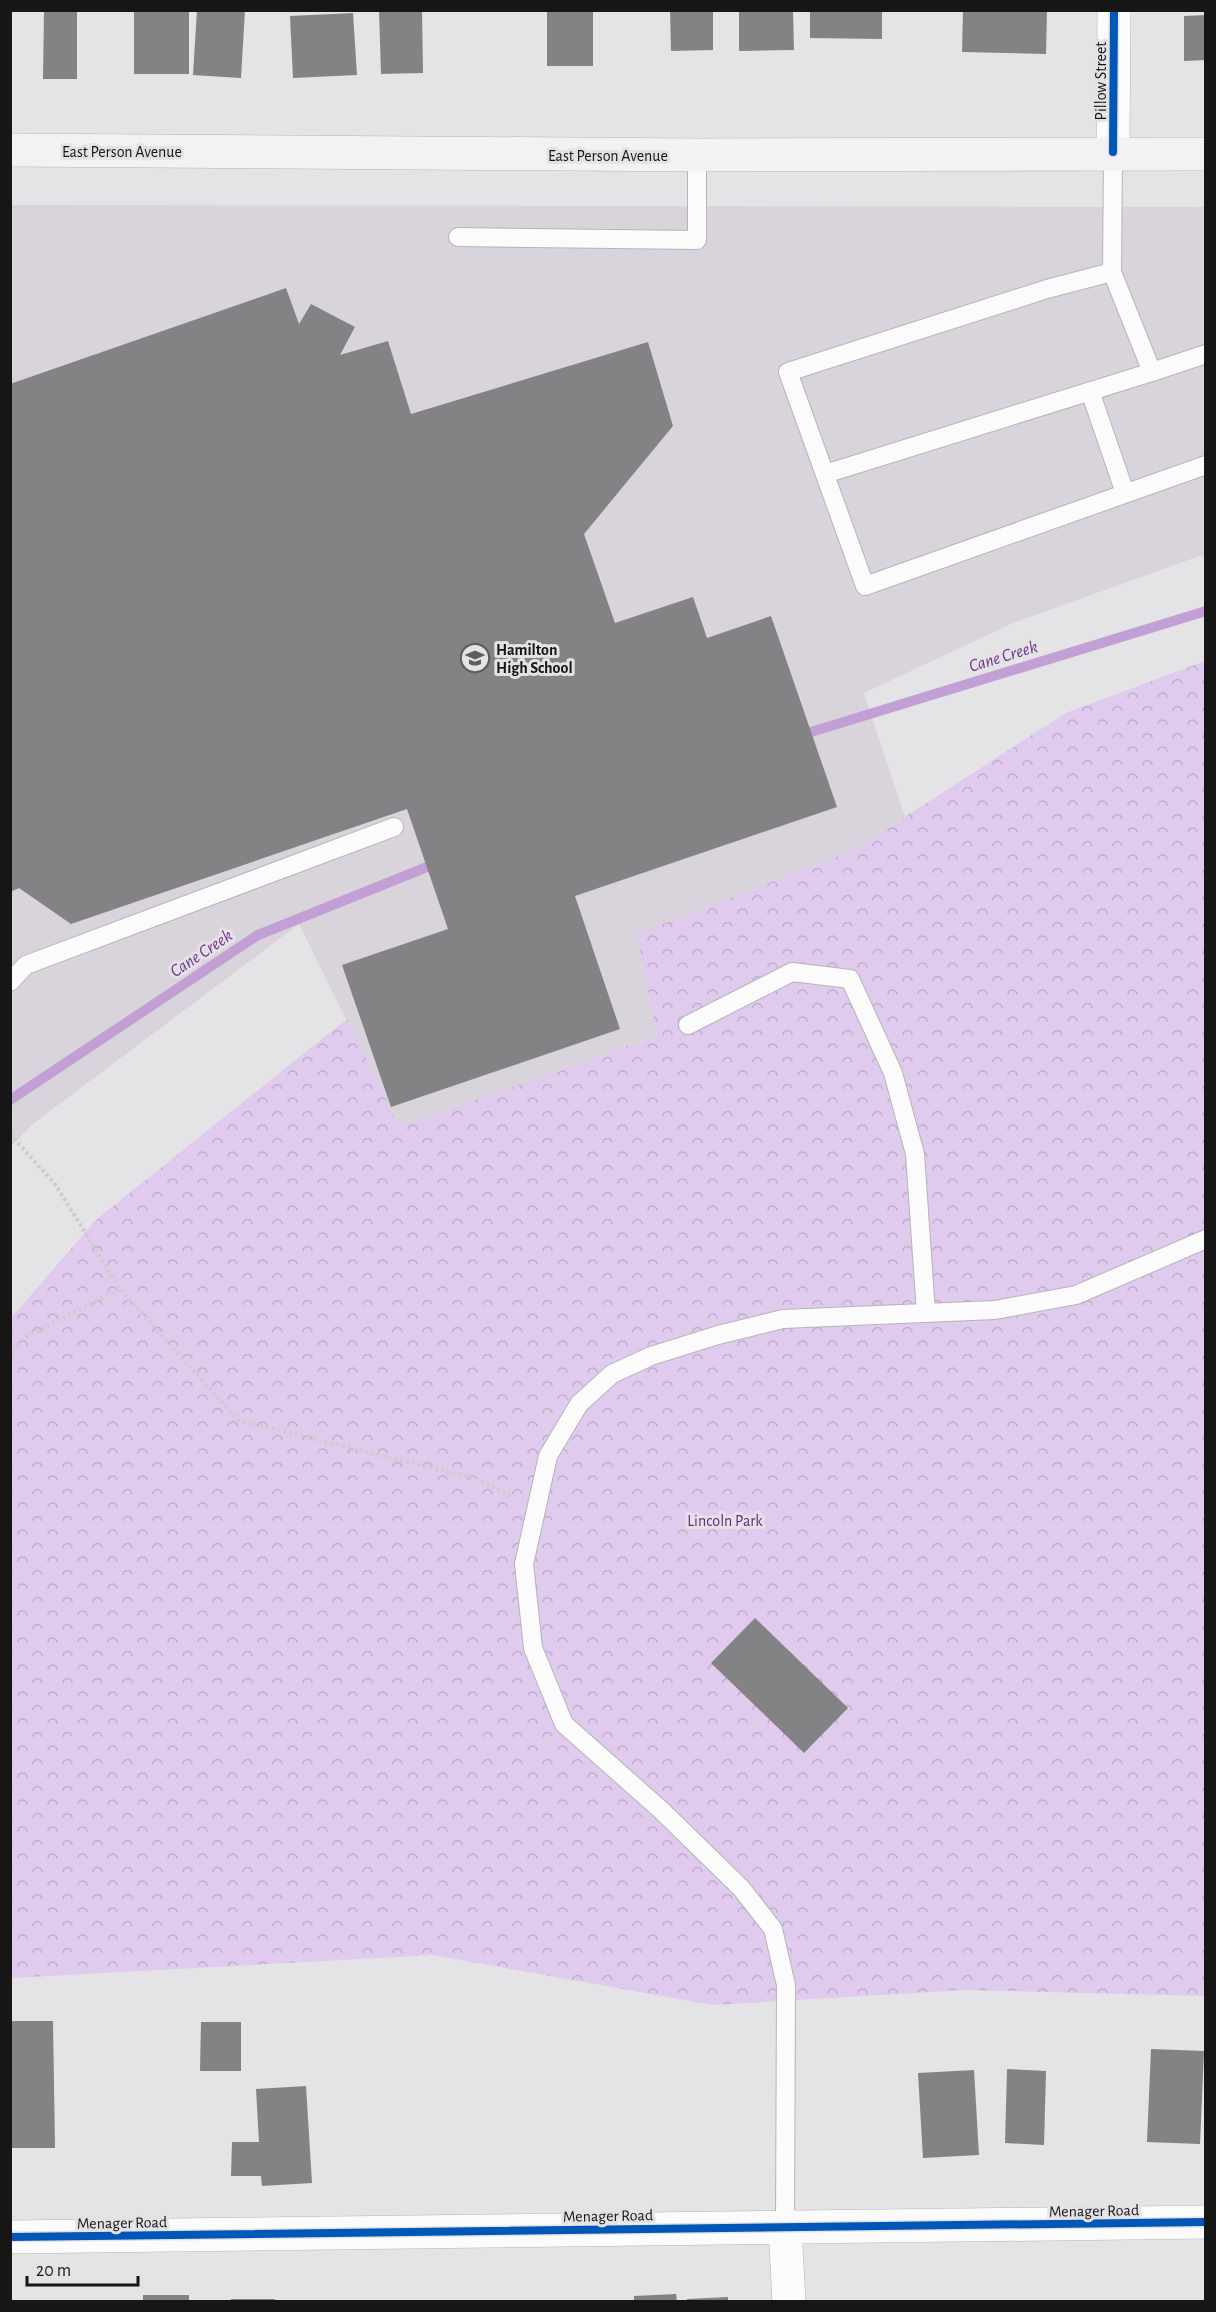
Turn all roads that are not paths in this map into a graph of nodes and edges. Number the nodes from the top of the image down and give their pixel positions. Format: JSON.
{"nodes":[{"id":1,"x":1113,"y":10,"type":"edge"},
{"id":2,"x":10,"y":150,"type":"edge"},
{"id":3,"x":1113,"y":152,"type":"junction"},
{"id":4,"x":1206,"y":154,"type":"edge"},
{"id":5,"x":697,"y":156,"type":"junction"},
{"id":6,"x":458,"y":237,"type":"dead end"},
{"id":7,"x":1112,"y":272,"type":"junction"},
{"id":8,"x":1206,"y":354,"type":"edge"},
{"id":9,"x":1152,"y":372,"type":"junction"},
{"id":10,"x":1090,"y":391,"type":"junction"},
{"id":11,"x":1206,"y":465,"type":"edge"},
{"id":12,"x":825,"y":474,"type":"junction"},
{"id":13,"x":1125,"y":493,"type":"junction"},
{"id":14,"x":394,"y":827,"type":"dead end"},
{"id":15,"x":10,"y":982,"type":"edge"},
{"id":16,"x":688,"y":1025,"type":"dead end"},
{"id":17,"x":1206,"y":1239,"type":"edge"},
{"id":18,"x":926,"y":1313,"type":"junction"},
{"id":19,"x":1206,"y":2222,"type":"edge"},
{"id":20,"x":785,"y":2226,"type":"junction"},
{"id":21,"x":10,"y":2237,"type":"edge"},
{"id":22,"x":789,"y":2301,"type":"edge"}],
"edges":[{"from":1,"to":3,"type":"street","name":"Pillow Street"},
{"from":2,"to":5,"type":"main road","name":"East Person Avenue"},
{"from":3,"to":4,"type":"main road","name":"East Person Avenue"},
{"from":3,"to":5,"type":"main road","name":"East Person Avenue"},
{"from":3,"to":7,"type":"lane"},
{"from":5,"to":6,"type":"lane"},
{"from":7,"to":9,"type":"lane"},
{"from":7,"to":12,"type":"lane"},
{"from":8,"to":9,"type":"lane"},
{"from":9,"to":10,"type":"lane"},
{"from":10,"to":12,"type":"lane"},
{"from":10,"to":13,"type":"lane"},
{"from":11,"to":13,"type":"lane"},
{"from":12,"to":13,"type":"lane"},
{"from":14,"to":15,"type":"lane"},
{"from":16,"to":18,"type":"lane"},
{"from":17,"to":18,"type":"lane"},
{"from":18,"to":20,"type":"lane"},
{"from":19,"to":20,"type":"street","name":"Menager Road"},
{"from":20,"to":21,"type":"street","name":"Menager Road"},
{"from":20,"to":22,"type":"street"}]}
